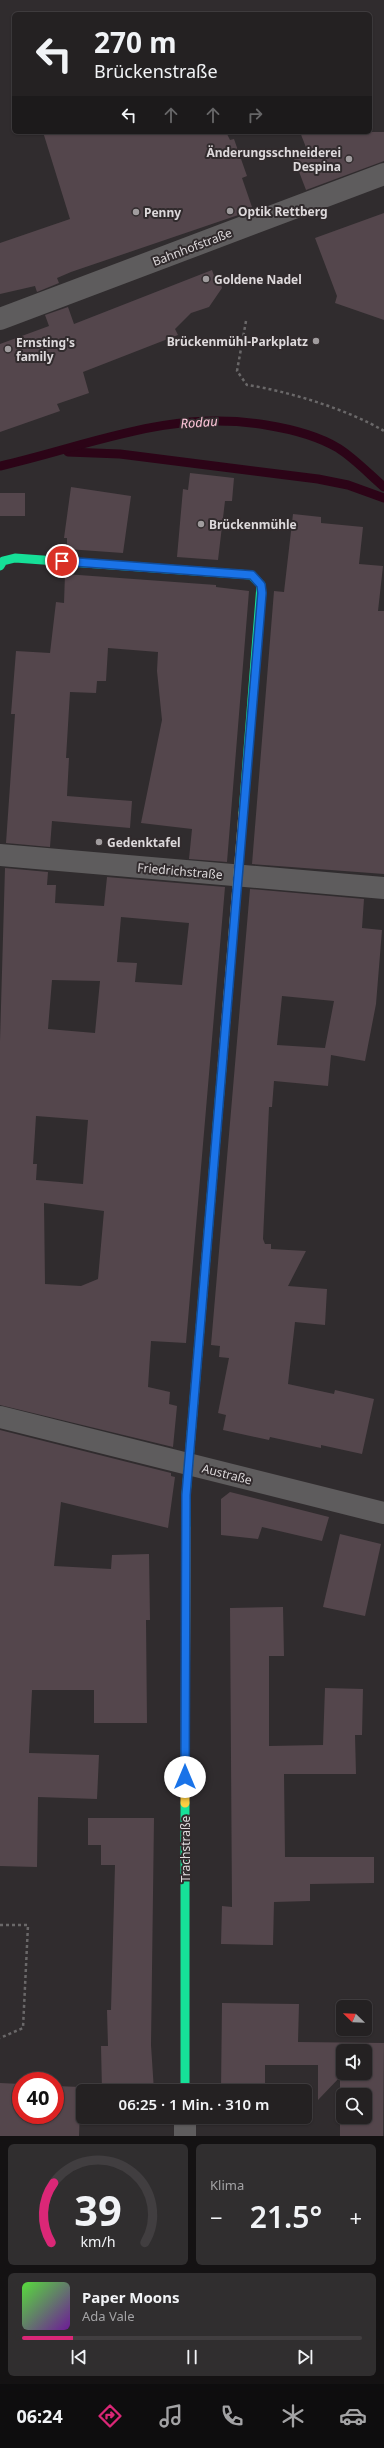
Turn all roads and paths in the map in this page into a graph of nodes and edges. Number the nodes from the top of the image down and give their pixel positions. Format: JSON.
{"nodes":[{"id":1,"x":384,"y":174,"type":"edge"},
{"id":2,"x":0,"y":319,"type":"edge"},
{"id":3,"x":246,"y":321,"type":"dead end"},
{"id":4,"x":384,"y":431,"type":"edge"},
{"id":5,"x":2,"y":563,"type":"edge"},
{"id":6,"x":0,"y":855,"type":"edge"},
{"id":7,"x":239,"y":877,"type":"junction"},
{"id":8,"x":384,"y":888,"type":"edge"},
{"id":9,"x":0,"y":1417,"type":"edge"},
{"id":10,"x":188,"y":1464,"type":"junction"},
{"id":11,"x":384,"y":1513,"type":"edge"},
{"id":12,"x":0,"y":1925,"type":"edge"},
{"id":13,"x":0,"y":2038,"type":"edge"},
{"id":14,"x":185,"y":2084,"type":"edge"},
{"id":15,"x":185,"y":2124,"type":"edge"},
{"id":16,"x":185,"y":2136,"type":"edge"}],
"edges":[{"from":1,"to":2,"type":"street","name":"Bahnhofstraße"},
{"from":3,"to":4,"type":"path"},
{"from":5,"to":7,"type":"street","name":"Trachstraße"},
{"from":6,"to":7,"type":"street","name":"Friedrichstraße"},
{"from":7,"to":8,"type":"street","name":"Friedrichstraße"},
{"from":7,"to":10,"type":"street","name":"Trachstraße"},
{"from":9,"to":10,"type":"street","name":"Austraße"},
{"from":10,"to":11,"type":"street","name":"Austraße"},
{"from":10,"to":14,"type":"street","name":"Trachstraße"},
{"from":12,"to":13,"type":"path"},
{"from":15,"to":16,"type":"street"}]}
